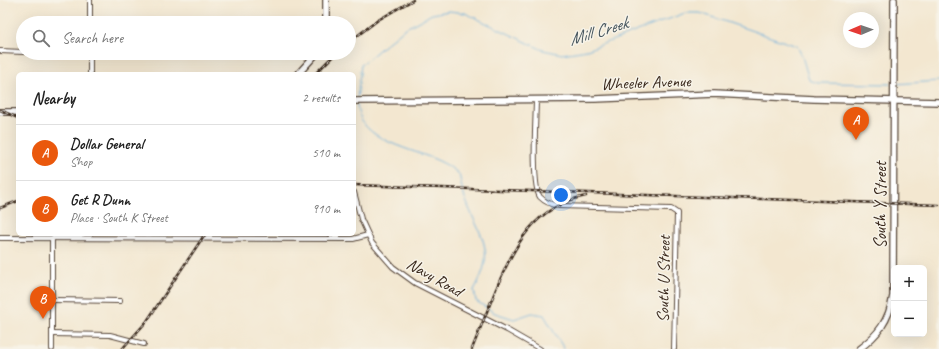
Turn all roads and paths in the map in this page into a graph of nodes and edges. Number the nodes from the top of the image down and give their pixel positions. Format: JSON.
{"nodes":[{"id":1,"x":90,"y":0,"type":"edge"},
{"id":2,"x":326,"y":0,"type":"edge"},
{"id":3,"x":894,"y":0,"type":"edge"},
{"id":4,"x":90,"y":16,"type":"edge"},
{"id":5,"x":326,"y":16,"type":"edge"},
{"id":6,"x":0,"y":51,"type":"edge"},
{"id":7,"x":16,"y":52,"type":"edge"},
{"id":8,"x":90,"y":60,"type":"edge"},
{"id":9,"x":311,"y":60,"type":"edge"},
{"id":10,"x":90,"y":72,"type":"edge"},
{"id":11,"x":300,"y":72,"type":"edge"},
{"id":12,"x":894,"y":98,"type":"junction"},
{"id":13,"x":536,"y":99,"type":"junction"},
{"id":14,"x":356,"y":101,"type":"edge"},
{"id":15,"x":939,"y":102,"type":"edge"},
{"id":16,"x":0,"y":112,"type":"edge"},
{"id":17,"x":16,"y":112,"type":"edge"},
{"id":18,"x":356,"y":198,"type":"edge"},
{"id":19,"x":368,"y":235,"type":"junction"},
{"id":20,"x":0,"y":238,"type":"edge"},
{"id":21,"x":52,"y":238,"type":"junction"},
{"id":22,"x":53,"y":300,"type":"junction"},
{"id":23,"x":120,"y":301,"type":"dead end"},
{"id":24,"x":52,"y":334,"type":"junction"},
{"id":25,"x":144,"y":344,"type":"dead end"},
{"id":26,"x":52,"y":349,"type":"edge"},
{"id":27,"x":540,"y":349,"type":"edge"},
{"id":28,"x":674,"y":349,"type":"edge"},
{"id":29,"x":859,"y":349,"type":"edge"}],
"edges":[{"from":1,"to":4,"type":"street"},
{"from":2,"to":5,"type":"main road"},
{"from":3,"to":12,"type":"main road","name":"South Y Street"},
{"from":6,"to":7,"type":"street"},
{"from":8,"to":10,"type":"street"},
{"from":9,"to":11,"type":"main road"},
{"from":12,"to":13,"type":"main road","name":"Wheeler Avenue"},
{"from":12,"to":15,"type":"main road","name":"Wheeler Avenue"},
{"from":12,"to":29,"type":"main road","name":"South Y Street"},
{"from":13,"to":14,"type":"main road","name":"Wheeler Avenue"},
{"from":13,"to":28,"type":"street","name":"South U Street"},
{"from":16,"to":17,"type":"main road"},
{"from":18,"to":19,"type":"street","name":"Navy Road"},
{"from":19,"to":21,"type":"street"},
{"from":19,"to":27,"type":"street","name":"Navy Road"},
{"from":20,"to":21,"type":"street"},
{"from":21,"to":22,"type":"street"},
{"from":22,"to":23,"type":"street"},
{"from":22,"to":24,"type":"street"},
{"from":24,"to":25,"type":"street"},
{"from":24,"to":26,"type":"street"}]}
